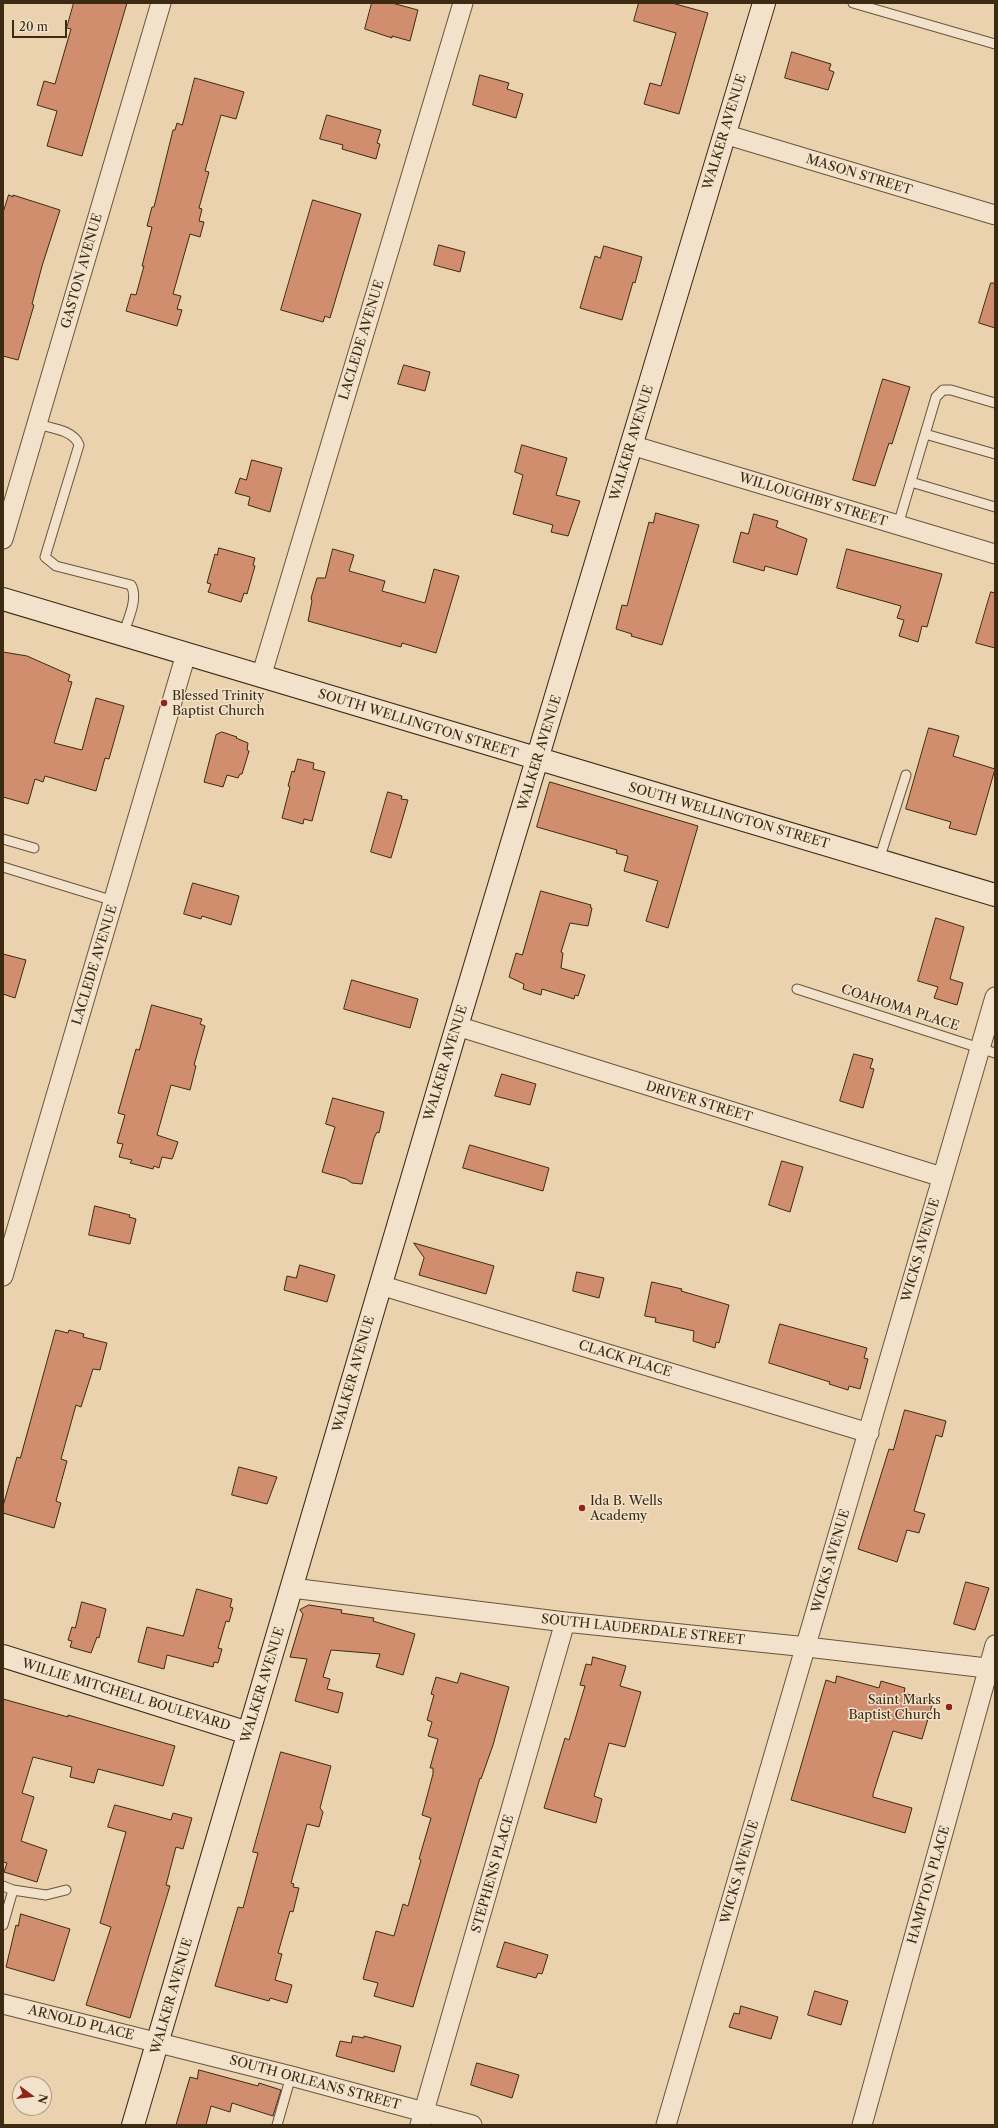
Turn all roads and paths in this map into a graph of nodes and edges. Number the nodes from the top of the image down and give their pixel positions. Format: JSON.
{"nodes":[{"id":1,"x":161,"y":3,"type":"edge"},
{"id":2,"x":463,"y":3,"type":"edge"},
{"id":3,"x":764,"y":3,"type":"edge"},
{"id":4,"x":853,"y":3,"type":"edge"},
{"id":5,"x":995,"y":44,"type":"edge"},
{"id":6,"x":724,"y":134,"type":"junction"},
{"id":7,"x":995,"y":215,"type":"edge"},
{"id":8,"x":995,"y":403,"type":"edge"},
{"id":9,"x":37,"y":424,"type":"junction"},
{"id":10,"x":925,"y":434,"type":"junction"},
{"id":11,"x":631,"y":446,"type":"junction"},
{"id":12,"x":995,"y":454,"type":"edge"},
{"id":13,"x":911,"y":482,"type":"junction"},
{"id":14,"x":995,"y":507,"type":"edge"},
{"id":15,"x":898,"y":525,"type":"junction"},
{"id":16,"x":3,"y":539,"type":"edge"},
{"id":17,"x":995,"y":554,"type":"edge"},
{"id":18,"x":3,"y":599,"type":"edge"},
{"id":19,"x":123,"y":635,"type":"junction"},
{"id":20,"x":186,"y":654,"type":"junction"},
{"id":21,"x":261,"y":677,"type":"junction"},
{"id":22,"x":538,"y":759,"type":"junction"},
{"id":23,"x":906,"y":775,"type":"dead end"},
{"id":24,"x":3,"y":839,"type":"edge"},
{"id":25,"x":34,"y":848,"type":"dead end"},
{"id":26,"x":879,"y":860,"type":"junction"},
{"id":27,"x":3,"y":867,"type":"edge"},
{"id":28,"x":995,"y":895,"type":"edge"},
{"id":29,"x":114,"y":901,"type":"junction"},
{"id":30,"x":797,"y":989,"type":"dead end"},
{"id":31,"x":995,"y":997,"type":"edge"},
{"id":32,"x":457,"y":1026,"type":"junction"},
{"id":33,"x":987,"y":1050,"type":"edge"},
{"id":34,"x":942,"y":1177,"type":"junction"},
{"id":35,"x":3,"y":1276,"type":"edge"},
{"id":36,"x":380,"y":1285,"type":"junction"},
{"id":37,"x":869,"y":1433,"type":"junction"},
{"id":38,"x":292,"y":1588,"type":"junction"},
{"id":39,"x":565,"y":1622,"type":"junction"},
{"id":40,"x":995,"y":1645,"type":"edge"},
{"id":41,"x":807,"y":1647,"type":"junction"},
{"id":42,"x":3,"y":1656,"type":"edge"},
{"id":43,"x":992,"y":1668,"type":"edge"},
{"id":44,"x":248,"y":1733,"type":"junction"},
{"id":45,"x":3,"y":1886,"type":"edge"},
{"id":46,"x":13,"y":1890,"type":"junction"},
{"id":47,"x":66,"y":1890,"type":"dead end"},
{"id":48,"x":3,"y":1925,"type":"edge"},
{"id":49,"x":3,"y":2004,"type":"edge"},
{"id":50,"x":158,"y":2042,"type":"junction"},
{"id":51,"x":291,"y":2076,"type":"junction"},
{"id":52,"x":422,"y":2118,"type":"edge"},
{"id":53,"x":133,"y":2125,"type":"edge"},
{"id":54,"x":277,"y":2125,"type":"edge"},
{"id":55,"x":472,"y":2125,"type":"edge"},
{"id":56,"x":666,"y":2125,"type":"edge"},
{"id":57,"x":862,"y":2125,"type":"edge"}],
"edges":[{"from":1,"to":9,"type":"street","name":"GASTON AVENUE"},
{"from":2,"to":21,"type":"street","name":"LACLEDE AVENUE"},
{"from":3,"to":6,"type":"street","name":"WALKER AVENUE"},
{"from":4,"to":5,"type":"lane"},
{"from":6,"to":7,"type":"street","name":"MASON STREET"},
{"from":6,"to":11,"type":"street","name":"WALKER AVENUE"},
{"from":8,"to":10,"type":"lane"},
{"from":9,"to":16,"type":"street","name":"GASTON AVENUE"},
{"from":9,"to":19,"type":"lane"},
{"from":10,"to":12,"type":"lane"},
{"from":10,"to":13,"type":"lane"},
{"from":11,"to":15,"type":"street","name":"WILLOUGHBY STREET"},
{"from":11,"to":22,"type":"street","name":"WALKER AVENUE"},
{"from":13,"to":14,"type":"lane"},
{"from":13,"to":15,"type":"lane"},
{"from":15,"to":17,"type":"street","name":"WILLOUGHBY STREET"},
{"from":18,"to":19,"type":"street","name":"SOUTH WELLINGTON STREET"},
{"from":19,"to":20,"type":"street","name":"SOUTH WELLINGTON STREET"},
{"from":20,"to":21,"type":"street","name":"SOUTH WELLINGTON STREET"},
{"from":20,"to":29,"type":"street","name":"LACLEDE AVENUE"},
{"from":21,"to":22,"type":"street","name":"SOUTH WELLINGTON STREET"},
{"from":22,"to":26,"type":"street","name":"SOUTH WELLINGTON STREET"},
{"from":22,"to":32,"type":"street","name":"WALKER AVENUE"},
{"from":23,"to":26,"type":"lane"},
{"from":24,"to":25,"type":"lane"},
{"from":26,"to":28,"type":"street","name":"SOUTH WELLINGTON STREET"},
{"from":27,"to":29,"type":"lane"},
{"from":29,"to":35,"type":"street","name":"LACLEDE AVENUE"},
{"from":30,"to":33,"type":"lane","name":"COAHOMA PLACE"},
{"from":31,"to":33,"type":"street","name":"WICKS AVENUE"},
{"from":32,"to":34,"type":"street","name":"DRIVER STREET"},
{"from":32,"to":36,"type":"street","name":"WALKER AVENUE"},
{"from":33,"to":34,"type":"street","name":"WICKS AVENUE"},
{"from":34,"to":37,"type":"street","name":"WICKS AVENUE"},
{"from":36,"to":37,"type":"street","name":"CLACK PLACE"},
{"from":36,"to":38,"type":"street","name":"WALKER AVENUE"},
{"from":37,"to":41,"type":"street","name":"WICKS AVENUE"},
{"from":38,"to":39,"type":"street","name":"SOUTH LAUDERDALE STREET"},
{"from":38,"to":44,"type":"street","name":"WALKER AVENUE"},
{"from":39,"to":41,"type":"street","name":"SOUTH LAUDERDALE STREET"},
{"from":39,"to":52,"type":"street","name":"STEPHENS PLACE"},
{"from":40,"to":43,"type":"street","name":"HAMPTON PLACE"},
{"from":41,"to":43,"type":"street","name":"SOUTH LAUDERDALE STREET"},
{"from":41,"to":56,"type":"street","name":"WICKS AVENUE"},
{"from":42,"to":44,"type":"street","name":"WILLIE MITCHELL BOULEVARD"},
{"from":43,"to":57,"type":"street","name":"HAMPTON PLACE"},
{"from":44,"to":50,"type":"street","name":"WALKER AVENUE"},
{"from":45,"to":46,"type":"lane"},
{"from":46,"to":47,"type":"lane"},
{"from":46,"to":48,"type":"lane"},
{"from":49,"to":50,"type":"street","name":"ARNOLD PLACE"},
{"from":50,"to":51,"type":"street","name":"SOUTH ORLEANS STREET"},
{"from":50,"to":53,"type":"street","name":"WALKER AVENUE"},
{"from":51,"to":52,"type":"street","name":"SOUTH ORLEANS STREET"},
{"from":51,"to":54,"type":"lane"},
{"from":52,"to":55,"type":"street","name":"SOUTH ORLEANS STREET"}]}
